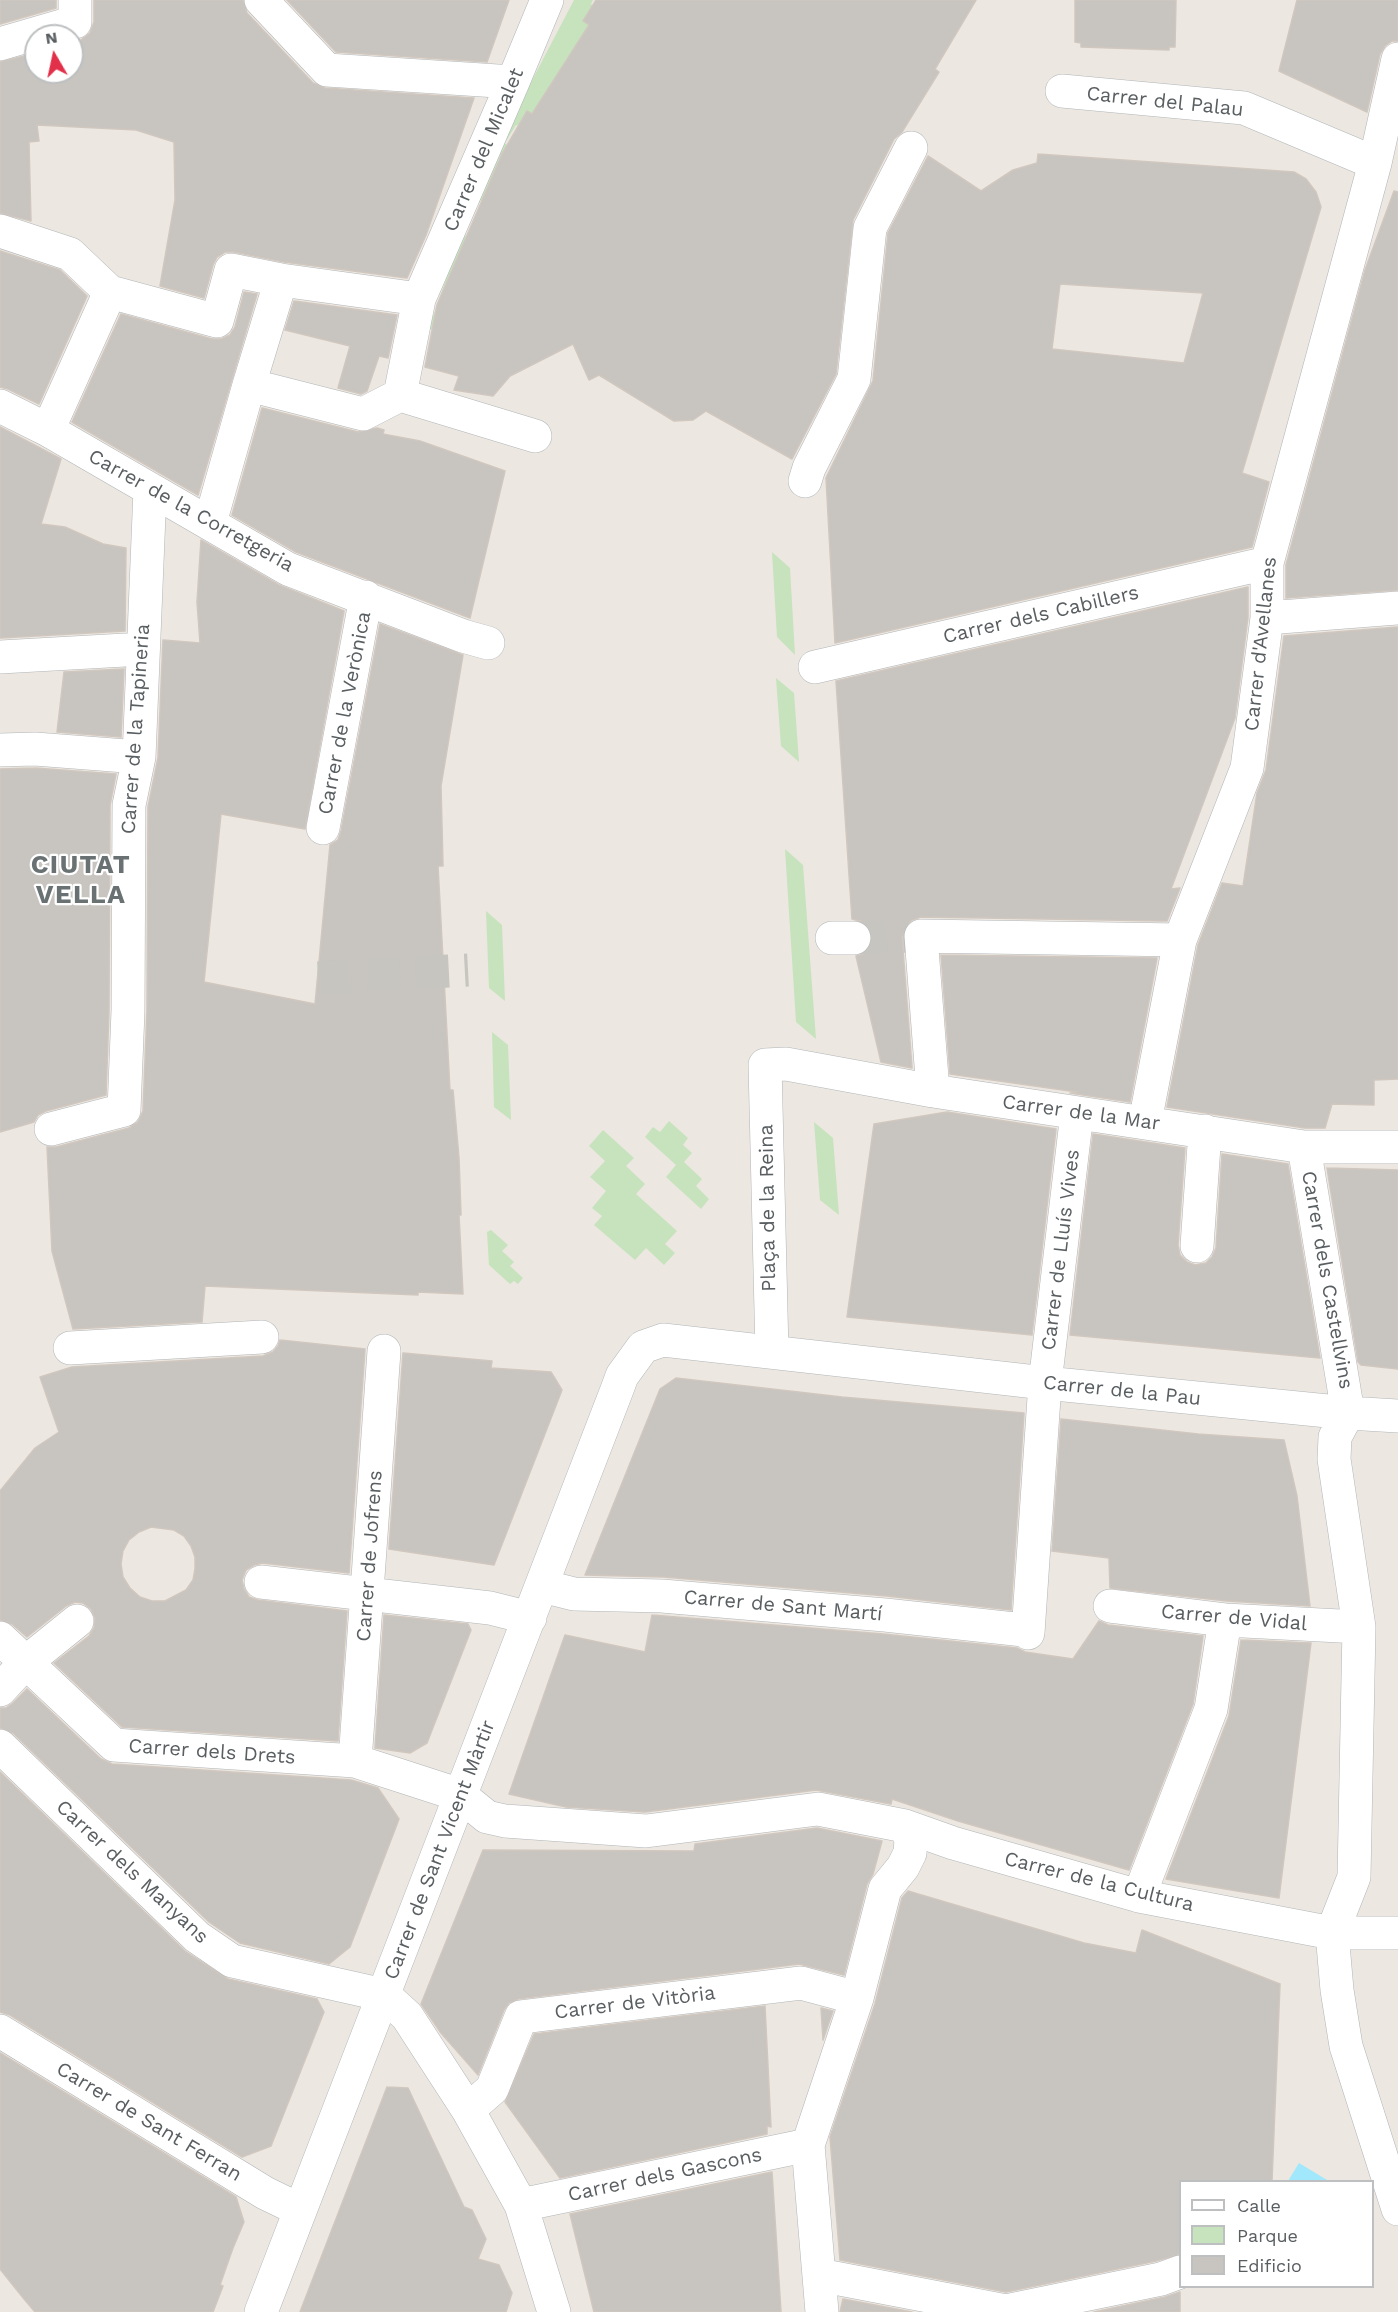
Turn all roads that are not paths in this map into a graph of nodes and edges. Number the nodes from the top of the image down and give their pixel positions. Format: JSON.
{"nodes":[{"id":1,"x":75,"y":0,"type":"edge"},
{"id":2,"x":261,"y":0,"type":"edge"},
{"id":3,"x":546,"y":0,"type":"edge"},
{"id":4,"x":0,"y":44,"type":"edge"},
{"id":5,"x":1398,"y":59,"type":"edge"},
{"id":6,"x":513,"y":82,"type":"junction"},
{"id":7,"x":1062,"y":91,"type":"dead end"},
{"id":8,"x":911,"y":148,"type":"dead end"},
{"id":9,"x":1387,"y":157,"type":"edge"},
{"id":10,"x":0,"y":231,"type":"edge"},
{"id":11,"x":281,"y":280,"type":"junction"},
{"id":12,"x":110,"y":292,"type":"junction"},
{"id":13,"x":419,"y":299,"type":"junction"},
{"id":14,"x":249,"y":385,"type":"junction"},
{"id":15,"x":400,"y":395,"type":"junction"},
{"id":16,"x":0,"y":406,"type":"edge"},
{"id":17,"x":48,"y":430,"type":"junction"},
{"id":18,"x":535,"y":436,"type":"dead end"},
{"id":19,"x":805,"y":482,"type":"dead end"},
{"id":20,"x":150,"y":490,"type":"junction"},
{"id":21,"x":210,"y":523,"type":"junction"},
{"id":22,"x":1267,"y":563,"type":"junction"},
{"id":23,"x":366,"y":597,"type":"junction"},
{"id":24,"x":1398,"y":608,"type":"edge"},
{"id":25,"x":1267,"y":618,"type":"junction"},
{"id":26,"x":488,"y":643,"type":"dead end"},
{"id":27,"x":143,"y":649,"type":"junction"},
{"id":28,"x":0,"y":657,"type":"edge"},
{"id":29,"x":815,"y":667,"type":"dead end"},
{"id":30,"x":0,"y":750,"type":"edge"},
{"id":31,"x":139,"y":757,"type":"junction"},
{"id":32,"x":323,"y":828,"type":"dead end"},
{"id":33,"x":1180,"y":940,"type":"junction"},
{"id":34,"x":765,"y":1065,"type":"joint"},
{"id":35,"x":933,"y":1091,"type":"junction"},
{"id":36,"x":1077,"y":1113,"type":"junction"},
{"id":37,"x":1145,"y":1122,"type":"junction"},
{"id":38,"x":51,"y":1129,"type":"dead end"},
{"id":39,"x":1205,"y":1131,"type":"junction"},
{"id":40,"x":1304,"y":1147,"type":"junction"},
{"id":41,"x":1398,"y":1147,"type":"edge"},
{"id":42,"x":1197,"y":1246,"type":"dead end"},
{"id":43,"x":262,"y":1337,"type":"dead end"},
{"id":44,"x":70,"y":1348,"type":"dead end"},
{"id":45,"x":384,"y":1351,"type":"dead end"},
{"id":46,"x":772,"y":1352,"type":"junction"},
{"id":47,"x":1045,"y":1383,"type":"junction"},
{"id":48,"x":1348,"y":1413,"type":"junction"},
{"id":49,"x":1398,"y":1416,"type":"edge"},
{"id":50,"x":261,"y":1582,"type":"dead end"},
{"id":51,"x":542,"y":1586,"type":"junction"},
{"id":52,"x":368,"y":1593,"type":"junction"},
{"id":53,"x":1110,"y":1606,"type":"dead end"},
{"id":54,"x":530,"y":1618,"type":"junction"},
{"id":55,"x":1225,"y":1620,"type":"junction"},
{"id":56,"x":77,"y":1622,"type":"dead end"},
{"id":57,"x":1359,"y":1627,"type":"junction"},
{"id":58,"x":1024,"y":1630,"type":"joint"},
{"id":59,"x":0,"y":1638,"type":"edge"},
{"id":60,"x":26,"y":1663,"type":"junction"},
{"id":61,"x":0,"y":1690,"type":"edge"},
{"id":62,"x":0,"y":1746,"type":"edge"},
{"id":63,"x":356,"y":1761,"type":"junction"},
{"id":64,"x":460,"y":1796,"type":"junction"},
{"id":65,"x":904,"y":1826,"type":"junction"},
{"id":66,"x":1139,"y":1896,"type":"junction"},
{"id":67,"x":1332,"y":1933,"type":"junction"},
{"id":68,"x":1398,"y":1933,"type":"edge"},
{"id":69,"x":384,"y":1995,"type":"junction"},
{"id":70,"x":857,"y":1998,"type":"junction"},
{"id":71,"x":0,"y":2031,"type":"edge"},
{"id":72,"x":468,"y":2110,"type":"junction"},
{"id":73,"x":808,"y":2145,"type":"junction"},
{"id":74,"x":521,"y":2205,"type":"junction"},
{"id":75,"x":1389,"y":2205,"type":"edge"},
{"id":76,"x":300,"y":2210,"type":"junction"},
{"id":77,"x":1179,"y":2272,"type":"edge"},
{"id":78,"x":819,"y":2275,"type":"junction"},
{"id":79,"x":261,"y":2312,"type":"edge"},
{"id":80,"x":554,"y":2312,"type":"edge"},
{"id":81,"x":822,"y":2312,"type":"edge"}],
"edges":[{"from":1,"to":4,"type":"street"},
{"from":2,"to":6,"type":"street"},
{"from":3,"to":6,"type":"street","name":"Carrer del Micalet"},
{"from":5,"to":9,"type":"street","name":"Carrer d'Avellanes"},
{"from":6,"to":13,"type":"street","name":"Carrer del Micalet"},
{"from":7,"to":9,"type":"street","name":"Carrer del Palau"},
{"from":8,"to":19,"type":"street"},
{"from":9,"to":22,"type":"street","name":"Carrer d'Avellanes"},
{"from":10,"to":12,"type":"street"},
{"from":11,"to":12,"type":"street"},
{"from":11,"to":13,"type":"street"},
{"from":11,"to":14,"type":"street"},
{"from":12,"to":17,"type":"street"},
{"from":13,"to":15,"type":"street","name":"Carrer del Micalet"},
{"from":14,"to":15,"type":"street"},
{"from":14,"to":21,"type":"street"},
{"from":15,"to":18,"type":"street"},
{"from":16,"to":17,"type":"street","name":"Carrer de la Corretgeria"},
{"from":17,"to":20,"type":"street","name":"Carrer de la Corretgeria"},
{"from":20,"to":21,"type":"street","name":"Carrer de la Corretgeria"},
{"from":20,"to":27,"type":"street","name":"Carrer de la Tapineria"},
{"from":21,"to":23,"type":"street","name":"Carrer de la Corretgeria"},
{"from":22,"to":25,"type":"street","name":"Carrer d'Avellanes"},
{"from":22,"to":29,"type":"street","name":"Carrer dels Cabillers"},
{"from":23,"to":26,"type":"street","name":"Carrer de la Corretgeria"},
{"from":23,"to":32,"type":"street","name":"Carrer de la Verònica"},
{"from":24,"to":25,"type":"street"},
{"from":25,"to":33,"type":"street","name":"Carrer d'Avellanes"},
{"from":27,"to":28,"type":"street"},
{"from":27,"to":31,"type":"street","name":"Carrer de la Tapineria"},
{"from":30,"to":31,"type":"street"},
{"from":31,"to":38,"type":"street","name":"Carrer de la Tapineria"},
{"from":33,"to":35,"type":"street"},
{"from":33,"to":37,"type":"street","name":"Carrer d'Avellanes"},
{"from":34,"to":35,"type":"street","name":"Carrer de la Mar"},
{"from":34,"to":46,"type":"street","name":"Plaça de la Reina"},
{"from":35,"to":36,"type":"street","name":"Carrer de la Mar"},
{"from":36,"to":37,"type":"street","name":"Carrer de la Mar"},
{"from":36,"to":47,"type":"street","name":"Carrer de Lluís Vives"},
{"from":37,"to":39,"type":"street","name":"Carrer de la Mar"},
{"from":39,"to":40,"type":"street","name":"Carrer de la Mar"},
{"from":39,"to":42,"type":"street"},
{"from":40,"to":41,"type":"street","name":"Carrer de la Mar"},
{"from":40,"to":48,"type":"street","name":"Carrer dels Castellvins"},
{"from":43,"to":44,"type":"street"},
{"from":45,"to":52,"type":"street","name":"Carrer de Jofrens"},
{"from":46,"to":47,"type":"street","name":"Carrer de la Pau"},
{"from":46,"to":51,"type":"street","name":"Carrer de Sant Vicent Màrtir"},
{"from":47,"to":48,"type":"street","name":"Carrer de la Pau"},
{"from":47,"to":58,"type":"street","name":"Carrer de Lluís Vives"},
{"from":48,"to":49,"type":"street","name":"Carrer de la Pau"},
{"from":48,"to":57,"type":"street"},
{"from":50,"to":52,"type":"street"},
{"from":51,"to":54,"type":"street","name":"Carrer de Sant Vicent Màrtir"},
{"from":51,"to":58,"type":"street","name":"Carrer de Sant Martí"},
{"from":52,"to":54,"type":"street"},
{"from":52,"to":63,"type":"street","name":"Carrer de Jofrens"},
{"from":53,"to":55,"type":"street","name":"Carrer de Vidal"},
{"from":54,"to":64,"type":"street","name":"Carrer de Sant Vicent Màrtir"},
{"from":55,"to":57,"type":"street","name":"Carrer de Vidal"},
{"from":55,"to":66,"type":"street"},
{"from":56,"to":60,"type":"street"},
{"from":57,"to":67,"type":"street"},
{"from":59,"to":60,"type":"street","name":"Carrer dels Drets"},
{"from":60,"to":61,"type":"street"},
{"from":60,"to":63,"type":"street","name":"Carrer dels Drets"},
{"from":62,"to":69,"type":"street","name":"Carrer dels Manyans"},
{"from":63,"to":64,"type":"street","name":"Carrer dels Drets"},
{"from":64,"to":65,"type":"street","name":"Carrer de la Cultura"},
{"from":64,"to":69,"type":"street","name":"Carrer de Sant Vicent Màrtir"},
{"from":65,"to":66,"type":"street","name":"Carrer de la Cultura"},
{"from":65,"to":70,"type":"street"},
{"from":66,"to":67,"type":"street","name":"Carrer de la Cultura"},
{"from":67,"to":68,"type":"street","name":"Carrer de la Cultura"},
{"from":67,"to":75,"type":"street"},
{"from":69,"to":72,"type":"street"},
{"from":69,"to":76,"type":"street","name":"Carrer de Sant Vicent Màrtir"},
{"from":70,"to":72,"type":"street","name":"Carrer de Vitòria"},
{"from":70,"to":73,"type":"street"},
{"from":71,"to":76,"type":"street","name":"Carrer de Sant Ferran"},
{"from":72,"to":74,"type":"street"},
{"from":73,"to":74,"type":"street","name":"Carrer dels Gascons"},
{"from":73,"to":78,"type":"street"},
{"from":74,"to":80,"type":"street"},
{"from":76,"to":79,"type":"street","name":"Carrer de Sant Vicent Màrtir"},
{"from":77,"to":78,"type":"street"},
{"from":78,"to":81,"type":"street"}]}
